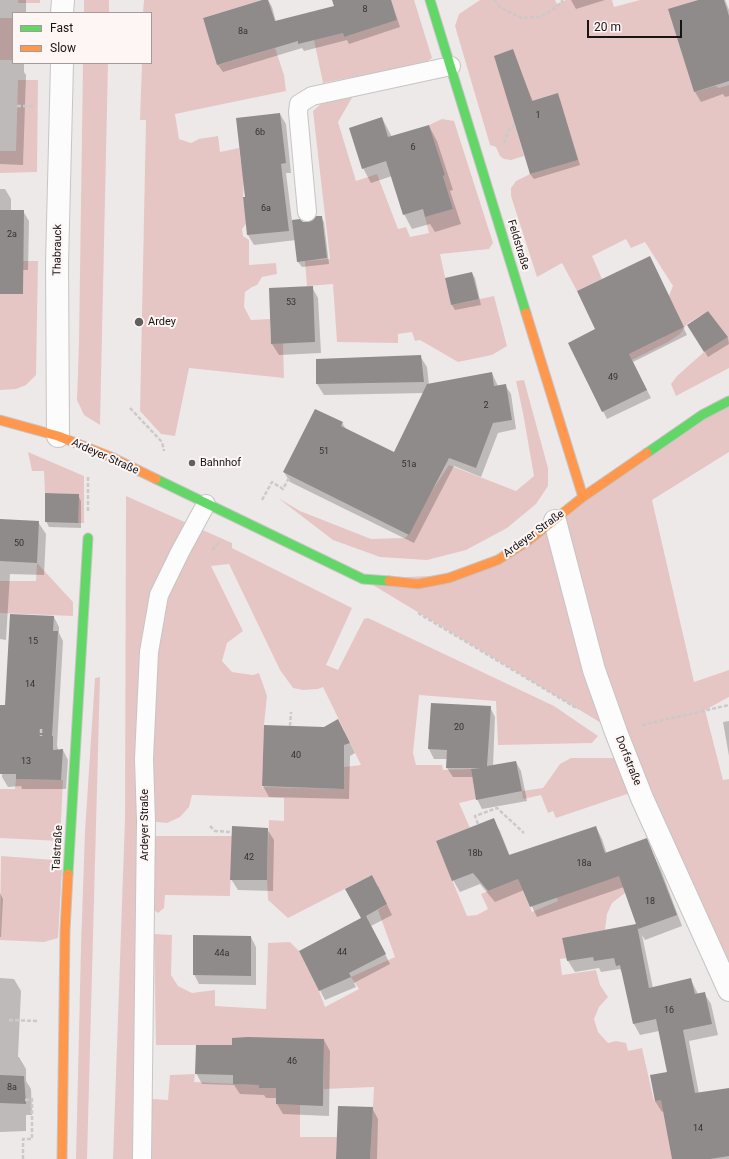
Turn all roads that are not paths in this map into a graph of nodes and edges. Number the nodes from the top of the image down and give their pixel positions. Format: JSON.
{"nodes":[{"id":1,"x":63,"y":0,"type":"edge"},
{"id":2,"x":430,"y":0,"type":"edge"},
{"id":3,"x":62,"y":12,"type":"edge"},
{"id":4,"x":62,"y":64,"type":"edge"},
{"id":5,"x":451,"y":66,"type":"junction"},
{"id":6,"x":307,"y":212,"type":"dead end"},
{"id":7,"x":729,"y":401,"type":"edge"},
{"id":8,"x":0,"y":420,"type":"edge"},
{"id":9,"x":58,"y":436,"type":"junction"},
{"id":10,"x":584,"y":497,"type":"junction"},
{"id":11,"x":206,"y":504,"type":"junction"},
{"id":12,"x":555,"y":521,"type":"junction"},
{"id":13,"x":88,"y":538,"type":"road end"},
{"id":14,"x":729,"y":990,"type":"edge"},
{"id":15,"x":62,"y":1159,"type":"edge"},
{"id":16,"x":142,"y":1159,"type":"edge"}],
"edges":[{"from":1,"to":3,"type":"street"},
{"from":2,"to":5,"type":"street","name":"Feldstraße"},
{"from":4,"to":9,"type":"street","name":"Thabrauck"},
{"from":5,"to":6,"type":"lane"},
{"from":5,"to":10,"type":"street","name":"Feldstraße"},
{"from":7,"to":10,"type":"street","name":"Ardeyer Straße"},
{"from":8,"to":9,"type":"street","name":"Ardeyer Straße"},
{"from":9,"to":11,"type":"street","name":"Ardeyer Straße"},
{"from":10,"to":12,"type":"street","name":"Ardeyer Straße"},
{"from":11,"to":12,"type":"street","name":"Ardeyer Straße"},
{"from":11,"to":16,"type":"lane","name":"Ardeyer Straße"},
{"from":12,"to":14,"type":"street","name":"Dorfstraße"},
{"from":13,"to":15,"type":"street","name":"Talstraße"}]}
